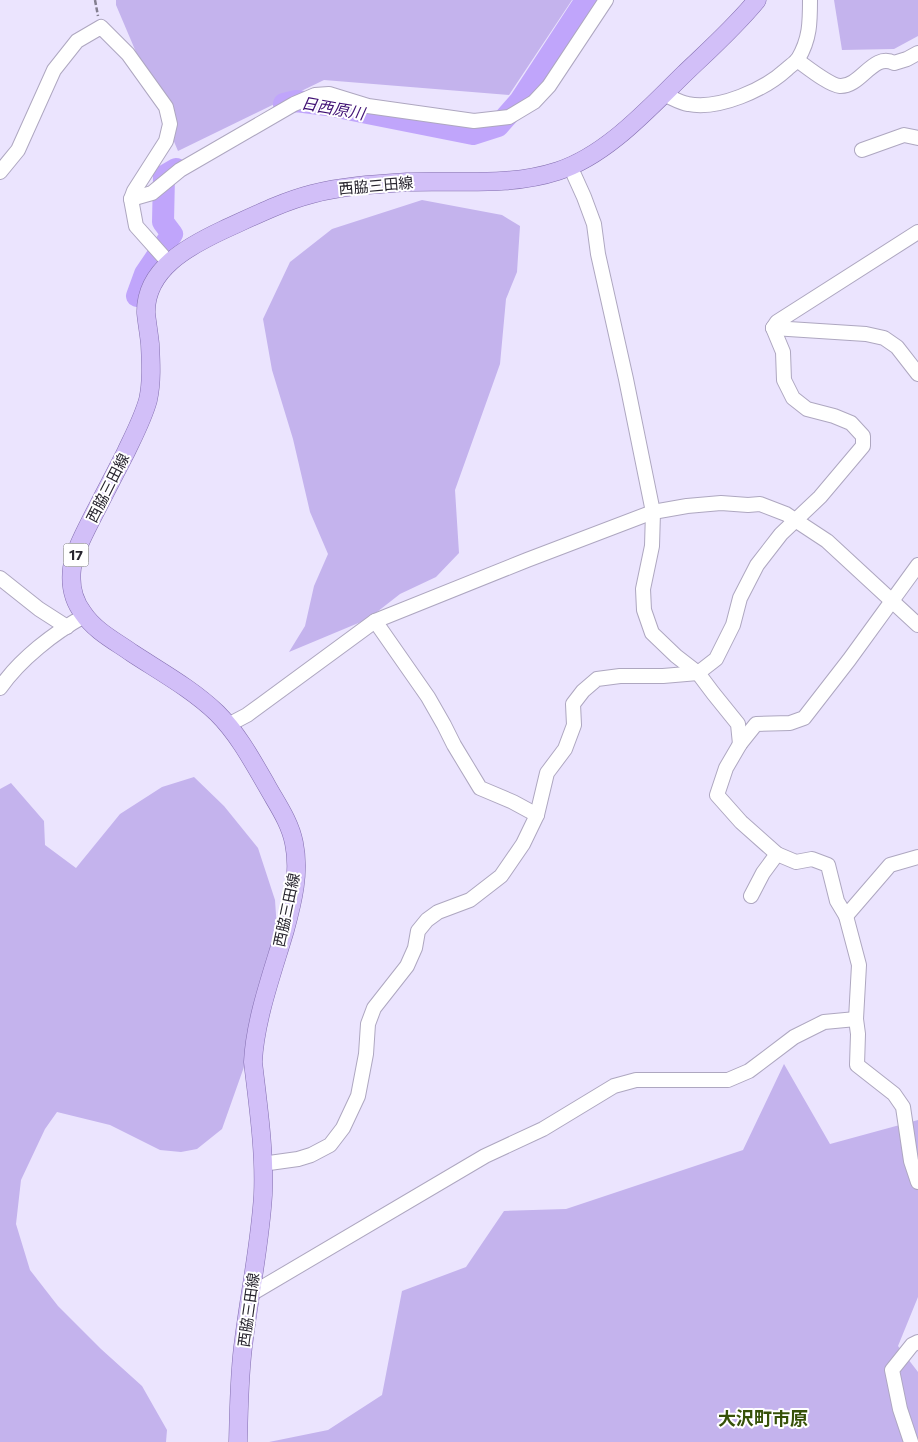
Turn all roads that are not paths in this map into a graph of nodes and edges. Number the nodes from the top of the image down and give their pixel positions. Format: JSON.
{"nodes":[{"id":1,"x":606,"y":0,"type":"edge"},
{"id":2,"x":757,"y":0,"type":"edge"},
{"id":3,"x":810,"y":0,"type":"edge"},
{"id":4,"x":918,"y":53,"type":"edge"},
{"id":5,"x":797,"y":60,"type":"junction"},
{"id":6,"x":663,"y":94,"type":"junction"},
{"id":7,"x":918,"y":138,"type":"edge"},
{"id":8,"x":862,"y":150,"type":"dead end"},
{"id":9,"x":570,"y":166,"type":"junction"},
{"id":10,"x":0,"y":172,"type":"edge"},
{"id":11,"x":131,"y":199,"type":"junction"},
{"id":12,"x":918,"y":232,"type":"edge"},
{"id":13,"x":169,"y":263,"type":"junction"},
{"id":14,"x":773,"y":328,"type":"junction"},
{"id":15,"x":918,"y":374,"type":"edge"},
{"id":16,"x":653,"y":512,"type":"junction"},
{"id":17,"x":795,"y":520,"type":"junction"},
{"id":18,"x":918,"y":565,"type":"edge"},
{"id":19,"x":0,"y":578,"type":"edge"},
{"id":20,"x":892,"y":602,"type":"junction"},
{"id":21,"x":84,"y":616,"type":"junction"},
{"id":22,"x":375,"y":620,"type":"junction"},
{"id":23,"x":918,"y":625,"type":"edge"},
{"id":24,"x":67,"y":627,"type":"junction"},
{"id":25,"x":698,"y":673,"type":"junction"},
{"id":26,"x":0,"y":688,"type":"edge"},
{"id":27,"x":228,"y":725,"type":"junction"},
{"id":28,"x":740,"y":744,"type":"junction"},
{"id":29,"x":537,"y":814,"type":"junction"},
{"id":30,"x":777,"y":854,"type":"junction"},
{"id":31,"x":918,"y":857,"type":"edge"},
{"id":32,"x":751,"y":896,"type":"dead end"},
{"id":33,"x":846,"y":916,"type":"junction"},
{"id":34,"x":856,"y":1019,"type":"junction"},
{"id":35,"x":262,"y":1164,"type":"junction"},
{"id":36,"x":918,"y":1182,"type":"edge"},
{"id":37,"x":251,"y":1294,"type":"junction"},
{"id":38,"x":918,"y":1342,"type":"edge"},
{"id":39,"x":238,"y":1442,"type":"edge"},
{"id":40,"x":911,"y":1442,"type":"edge"}],
"edges":[{"from":1,"to":11,"type":"street"},
{"from":2,"to":6,"type":"main road","name":"西脇三田線","number":"17"},
{"from":3,"to":5,"type":"street"},
{"from":4,"to":5,"type":"street"},
{"from":5,"to":6,"type":"street"},
{"from":6,"to":9,"type":"main road","name":"西脇三田線","number":"17"},
{"from":7,"to":8,"type":"street"},
{"from":9,"to":13,"type":"main road","name":"西脇三田線","number":"17"},
{"from":9,"to":16,"type":"street"},
{"from":10,"to":11,"type":"street"},
{"from":11,"to":13,"type":"street"},
{"from":12,"to":14,"type":"street"},
{"from":13,"to":21,"type":"main road","name":"西脇三田線","number":"17"},
{"from":14,"to":15,"type":"street"},
{"from":14,"to":17,"type":"street"},
{"from":16,"to":17,"type":"street"},
{"from":16,"to":22,"type":"street"},
{"from":16,"to":25,"type":"street"},
{"from":17,"to":20,"type":"street"},
{"from":17,"to":25,"type":"street"},
{"from":18,"to":20,"type":"street"},
{"from":19,"to":24,"type":"street"},
{"from":20,"to":23,"type":"street"},
{"from":20,"to":28,"type":"street"},
{"from":21,"to":24,"type":"street"},
{"from":21,"to":27,"type":"main road","name":"西脇三田線","number":"17"},
{"from":22,"to":27,"type":"street"},
{"from":22,"to":29,"type":"street"},
{"from":24,"to":26,"type":"street"},
{"from":25,"to":28,"type":"street"},
{"from":25,"to":29,"type":"street"},
{"from":27,"to":35,"type":"main road","name":"西脇三田線","number":"17"},
{"from":28,"to":30,"type":"street"},
{"from":29,"to":35,"type":"street"},
{"from":30,"to":32,"type":"street"},
{"from":30,"to":33,"type":"street"},
{"from":31,"to":33,"type":"street"},
{"from":33,"to":34,"type":"street"},
{"from":34,"to":36,"type":"street"},
{"from":34,"to":37,"type":"street"},
{"from":35,"to":37,"type":"main road","name":"西脇三田線","number":"17"},
{"from":37,"to":39,"type":"main road","name":"西脇三田線","number":"17"},
{"from":38,"to":40,"type":"street"}]}
